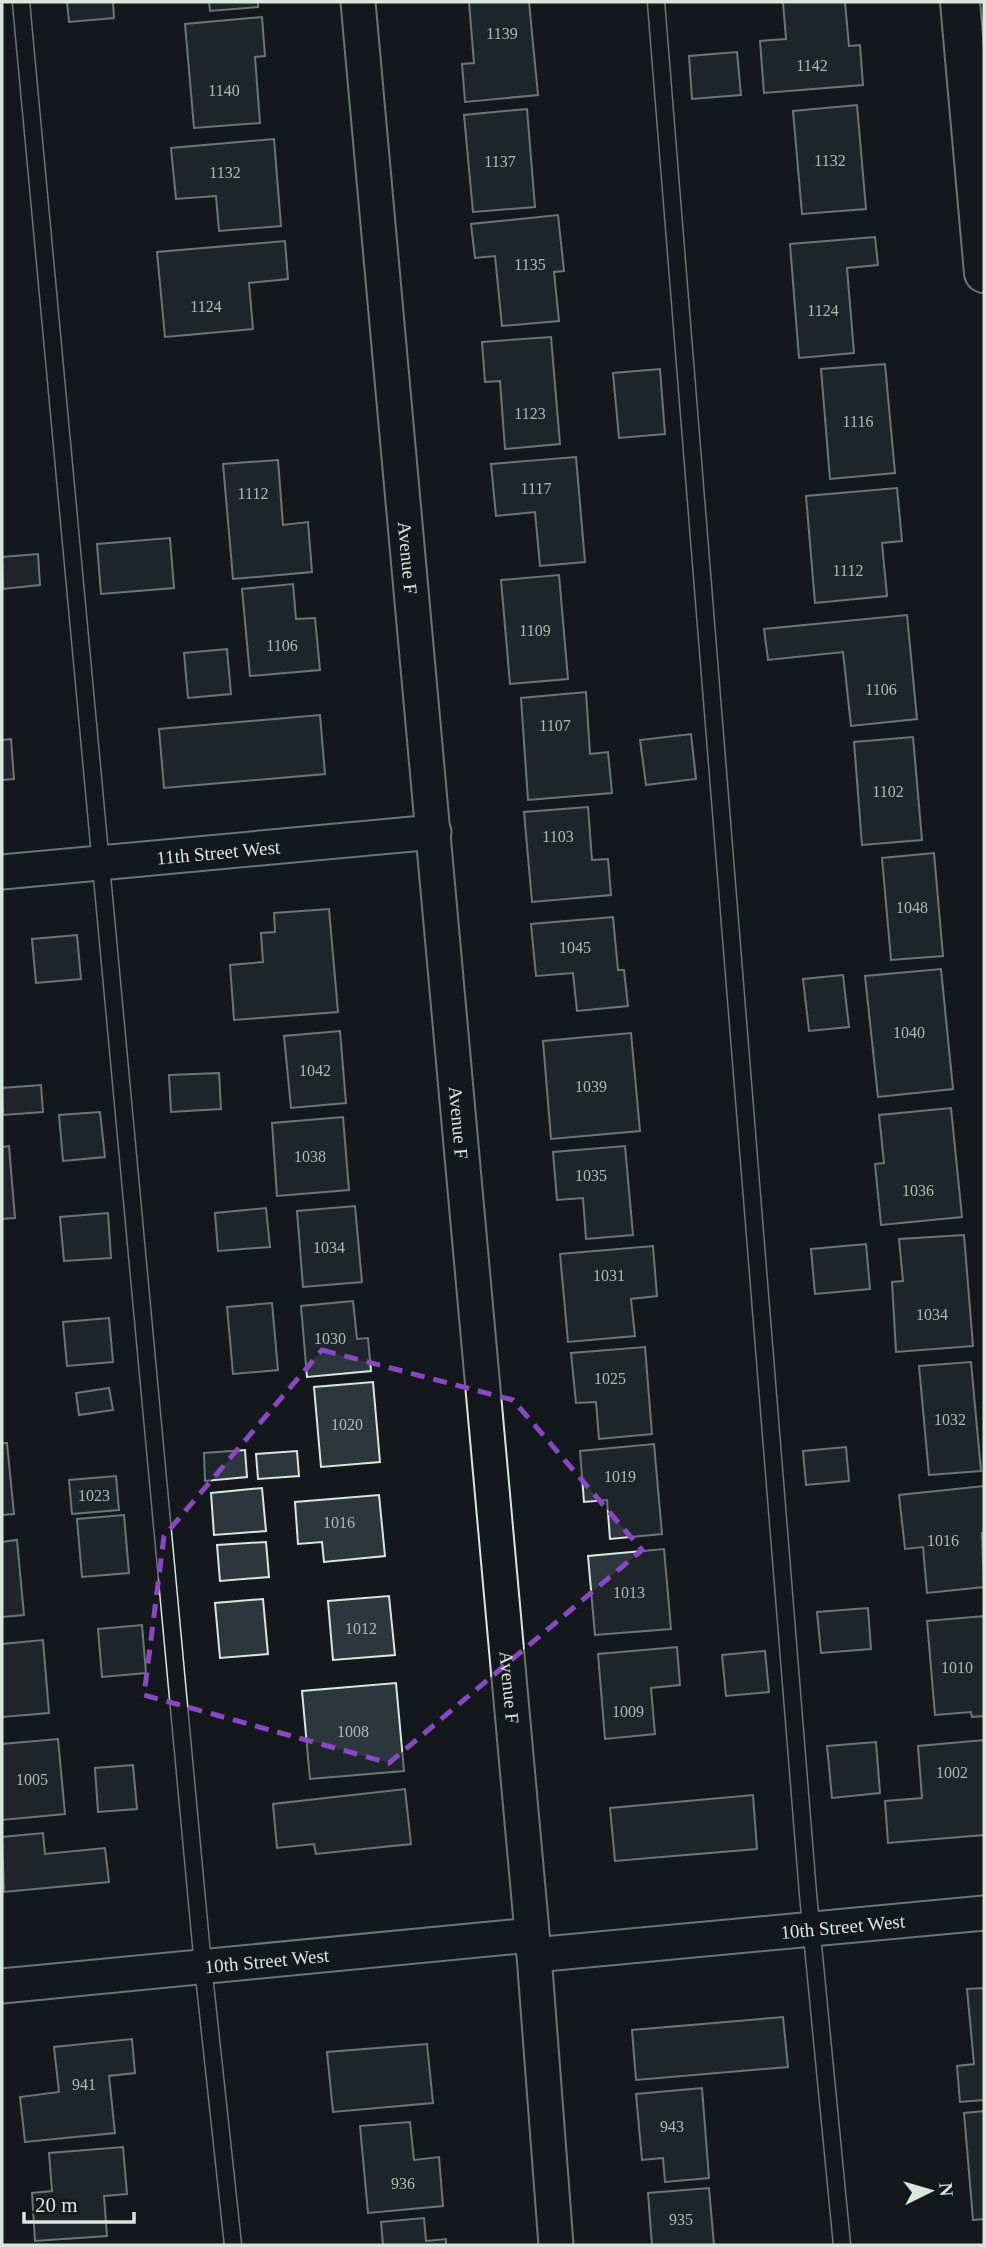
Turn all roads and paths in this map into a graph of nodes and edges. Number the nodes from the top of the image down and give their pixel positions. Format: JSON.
{"nodes":[{"id":1,"x":21,"y":2,"type":"edge"},
{"id":2,"x":358,"y":2,"type":"edge"},
{"id":3,"x":656,"y":2,"type":"edge"},
{"id":4,"x":960,"y":2,"type":"edge"},
{"id":5,"x":984,"y":273,"type":"edge"},
{"id":6,"x":434,"y":832,"type":"junction"},
{"id":7,"x":101,"y":863,"type":"junction"},
{"id":8,"x":2,"y":872,"type":"edge"},
{"id":9,"x":984,"y":1913,"type":"edge"},
{"id":10,"x":811,"y":1928,"type":"junction"},
{"id":11,"x":533,"y":1945,"type":"junction"},
{"id":12,"x":203,"y":1966,"type":"junction"},
{"id":13,"x":2,"y":1986,"type":"edge"},
{"id":14,"x":233,"y":2245,"type":"edge"},
{"id":15,"x":556,"y":2245,"type":"edge"},
{"id":16,"x":842,"y":2245,"type":"edge"}],
"edges":[{"from":1,"to":7,"type":"lane"},
{"from":2,"to":6,"type":"street","name":"Avenue F"},
{"from":3,"to":10,"type":"lane"},
{"from":4,"to":5,"type":"street"},
{"from":6,"to":7,"type":"street","name":"11th Street West"},
{"from":6,"to":11,"type":"street","name":"Avenue F"},
{"from":7,"to":8,"type":"street","name":"11th Street West"},
{"from":7,"to":12,"type":"lane"},
{"from":9,"to":10,"type":"street","name":"10th Street West"},
{"from":10,"to":11,"type":"street","name":"10th Street West"},
{"from":10,"to":16,"type":"lane"},
{"from":11,"to":12,"type":"street","name":"10th Street West"},
{"from":11,"to":15,"type":"street","name":"Avenue F"},
{"from":12,"to":13,"type":"street","name":"10th Street West"},
{"from":12,"to":14,"type":"lane"}]}
